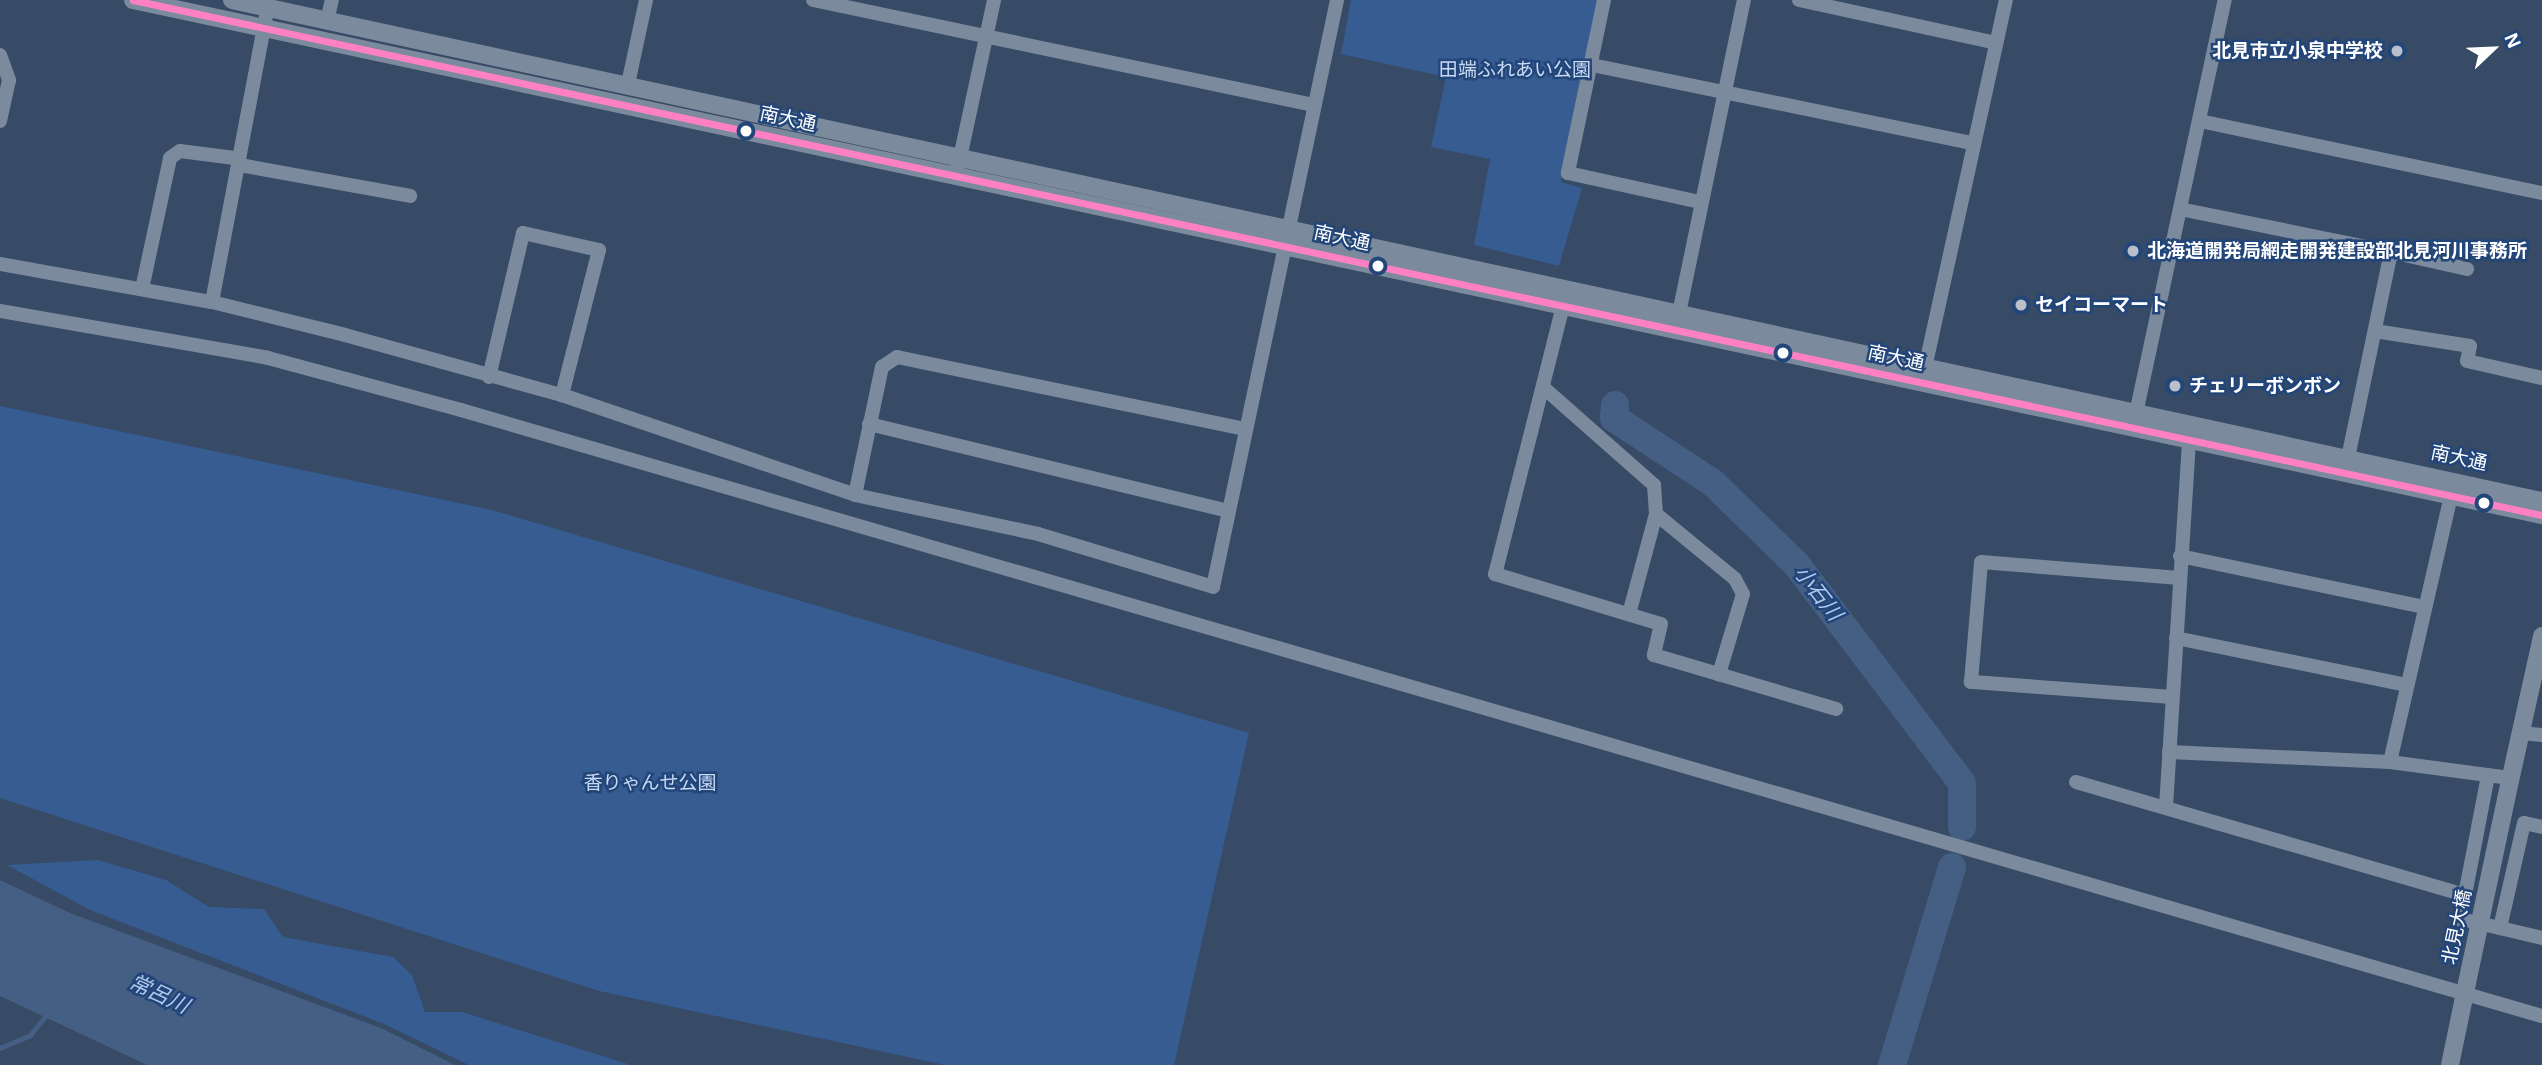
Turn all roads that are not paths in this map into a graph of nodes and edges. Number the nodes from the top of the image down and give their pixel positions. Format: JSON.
{"nodes":[{"id":1,"x":133,"y":0,"type":"edge"},
{"id":2,"x":232,"y":0,"type":"edge"},
{"id":3,"x":332,"y":0,"type":"edge"},
{"id":4,"x":646,"y":0,"type":"edge"},
{"id":5,"x":813,"y":0,"type":"edge"},
{"id":6,"x":995,"y":0,"type":"edge"},
{"id":7,"x":1335,"y":0,"type":"edge"},
{"id":8,"x":1604,"y":0,"type":"edge"},
{"id":9,"x":1744,"y":0,"type":"edge"},
{"id":10,"x":1799,"y":0,"type":"edge"},
{"id":11,"x":2006,"y":0,"type":"edge"},
{"id":12,"x":2225,"y":0,"type":"edge"},
{"id":13,"x":268,"y":8,"type":"junction"},
{"id":14,"x":327,"y":21,"type":"junction"},
{"id":15,"x":263,"y":27,"type":"junction"},
{"id":16,"x":986,"y":36,"type":"junction"},
{"id":17,"x":1996,"y":43,"type":"junction"},
{"id":18,"x":0,"y":55,"type":"edge"},
{"id":19,"x":1592,"y":65,"type":"junction"},
{"id":20,"x":628,"y":84,"type":"junction"},
{"id":21,"x":1725,"y":91,"type":"junction"},
{"id":22,"x":1314,"y":105,"type":"junction"},
{"id":23,"x":0,"y":121,"type":"edge"},
{"id":24,"x":2200,"y":121,"type":"junction"},
{"id":25,"x":1972,"y":143,"type":"junction"},
{"id":26,"x":960,"y":155,"type":"junction"},
{"id":27,"x":237,"y":161,"type":"junction"},
{"id":28,"x":956,"y":175,"type":"junction"},
{"id":29,"x":2542,"y":192,"type":"edge"},
{"id":30,"x":410,"y":196,"type":"dead end"},
{"id":31,"x":1700,"y":202,"type":"junction"},
{"id":32,"x":2180,"y":208,"type":"junction"},
{"id":33,"x":1289,"y":227,"type":"junction"},
{"id":34,"x":1285,"y":247,"type":"junction"},
{"id":35,"x":2391,"y":252,"type":"junction"},
{"id":36,"x":0,"y":264,"type":"edge"},
{"id":37,"x":2467,"y":269,"type":"dead end"},
{"id":38,"x":1568,"y":287,"type":"junction"},
{"id":39,"x":142,"y":289,"type":"junction"},
{"id":40,"x":212,"y":302,"type":"junction"},
{"id":41,"x":1563,"y":308,"type":"junction"},
{"id":42,"x":1679,"y":311,"type":"junction"},
{"id":43,"x":0,"y":312,"type":"edge"},
{"id":44,"x":1675,"y":331,"type":"junction"},
{"id":45,"x":2375,"y":331,"type":"junction"},
{"id":46,"x":1926,"y":365,"type":"junction"},
{"id":47,"x":489,"y":377,"type":"junction"},
{"id":48,"x":2542,"y":379,"type":"edge"},
{"id":49,"x":1922,"y":385,"type":"junction"},
{"id":50,"x":1544,"y":388,"type":"junction"},
{"id":51,"x":562,"y":395,"type":"junction"},
{"id":52,"x":2137,"y":410,"type":"junction"},
{"id":53,"x":2191,"y":422,"type":"junction"},
{"id":54,"x":869,"y":424,"type":"junction"},
{"id":55,"x":1246,"y":429,"type":"junction"},
{"id":56,"x":2132,"y":432,"type":"junction"},
{"id":57,"x":2189,"y":443,"type":"junction"},
{"id":58,"x":2349,"y":456,"type":"junction"},
{"id":59,"x":2345,"y":476,"type":"junction"},
{"id":60,"x":855,"y":495,"type":"junction"},
{"id":61,"x":2450,"y":499,"type":"junction"},
{"id":62,"x":2542,"y":501,"type":"edge"},
{"id":63,"x":1229,"y":511,"type":"junction"},
{"id":64,"x":1656,"y":514,"type":"junction"},
{"id":65,"x":2542,"y":515,"type":"edge"},
{"id":66,"x":2180,"y":556,"type":"junction"},
{"id":67,"x":2179,"y":578,"type":"junction"},
{"id":68,"x":2425,"y":607,"type":"junction"},
{"id":69,"x":1629,"y":614,"type":"junction"},
{"id":70,"x":2176,"y":638,"type":"junction"},
{"id":71,"x":2542,"y":638,"type":"edge"},
{"id":72,"x":1719,"y":674,"type":"junction"},
{"id":73,"x":2407,"y":685,"type":"junction"},
{"id":74,"x":2172,"y":696,"type":"junction"},
{"id":75,"x":1836,"y":709,"type":"dead end"},
{"id":76,"x":2519,"y":733,"type":"junction"},
{"id":77,"x":2542,"y":735,"type":"edge"},
{"id":78,"x":2169,"y":752,"type":"junction"},
{"id":79,"x":2390,"y":762,"type":"junction"},
{"id":80,"x":2488,"y":775,"type":"junction"},
{"id":81,"x":2510,"y":778,"type":"junction"},
{"id":82,"x":2076,"y":782,"type":"dead end"},
{"id":83,"x":2166,"y":807,"type":"junction"},
{"id":84,"x":2542,"y":827,"type":"edge"},
{"id":85,"x":2465,"y":895,"type":"junction"},
{"id":86,"x":2500,"y":929,"type":"junction"},
{"id":87,"x":2542,"y":938,"type":"edge"},
{"id":88,"x":2466,"y":990,"type":"junction"},
{"id":89,"x":2542,"y":1016,"type":"edge"},
{"id":90,"x":2450,"y":1065,"type":"edge"}],
"edges":[{"from":1,"to":15,"type":"street","name":"南大通"},
{"from":2,"to":13,"type":"street","name":"南大通"},
{"from":3,"to":14,"type":"street"},
{"from":4,"to":20,"type":"street"},
{"from":5,"to":16,"type":"street"},
{"from":6,"to":16,"type":"street"},
{"from":7,"to":22,"type":"street"},
{"from":8,"to":19,"type":"street"},
{"from":9,"to":21,"type":"street"},
{"from":10,"to":17,"type":"street"},
{"from":11,"to":17,"type":"street"},
{"from":12,"to":24,"type":"street"},
{"from":13,"to":14,"type":"street","name":"南大通"},
{"from":13,"to":15,"type":"street"},
{"from":14,"to":20,"type":"street","name":"南大通"},
{"from":15,"to":27,"type":"street"},
{"from":15,"to":28,"type":"street","name":"南大通"},
{"from":16,"to":22,"type":"street"},
{"from":16,"to":26,"type":"street"},
{"from":17,"to":25,"type":"street"},
{"from":18,"to":23,"type":"street"},
{"from":19,"to":21,"type":"street"},
{"from":19,"to":31,"type":"street"},
{"from":20,"to":26,"type":"street","name":"南大通"},
{"from":21,"to":25,"type":"street"},
{"from":21,"to":31,"type":"street"},
{"from":22,"to":33,"type":"street"},
{"from":24,"to":29,"type":"street"},
{"from":24,"to":32,"type":"street"},
{"from":25,"to":46,"type":"street"},
{"from":26,"to":28,"type":"street"},
{"from":26,"to":33,"type":"street","name":"南大通"},
{"from":27,"to":30,"type":"street"},
{"from":27,"to":39,"type":"street"},
{"from":27,"to":40,"type":"street"},
{"from":28,"to":34,"type":"street","name":"南大通"},
{"from":31,"to":42,"type":"street"},
{"from":32,"to":35,"type":"street"},
{"from":32,"to":52,"type":"street"},
{"from":33,"to":34,"type":"street"},
{"from":33,"to":38,"type":"street","name":"南大通"},
{"from":34,"to":41,"type":"street","name":"南大通"},
{"from":34,"to":55,"type":"street"},
{"from":35,"to":37,"type":"street"},
{"from":35,"to":45,"type":"street"},
{"from":36,"to":39,"type":"street"},
{"from":38,"to":41,"type":"street"},
{"from":38,"to":42,"type":"street","name":"南大通"},
{"from":39,"to":40,"type":"street"},
{"from":40,"to":47,"type":"street"},
{"from":41,"to":44,"type":"street","name":"南大通"},
{"from":41,"to":50,"type":"street"},
{"from":42,"to":44,"type":"street"},
{"from":42,"to":46,"type":"street","name":"南大通"},
{"from":43,"to":88,"type":"street"},
{"from":44,"to":49,"type":"street","name":"南大通"},
{"from":45,"to":48,"type":"street"},
{"from":45,"to":58,"type":"street"},
{"from":46,"to":49,"type":"street"},
{"from":46,"to":52,"type":"street","name":"南大通"},
{"from":47,"to":51,"type":"street"},
{"from":47,"to":51,"type":"street"},
{"from":49,"to":56,"type":"street","name":"南大通"},
{"from":50,"to":64,"type":"street"},
{"from":50,"to":69,"type":"street"},
{"from":51,"to":60,"type":"street"},
{"from":52,"to":53,"type":"street","name":"南大通"},
{"from":52,"to":56,"type":"street"},
{"from":53,"to":57,"type":"street"},
{"from":53,"to":58,"type":"street","name":"南大通"},
{"from":54,"to":55,"type":"street"},
{"from":54,"to":60,"type":"street"},
{"from":54,"to":63,"type":"street"},
{"from":55,"to":63,"type":"street"},
{"from":56,"to":57,"type":"street","name":"南大通"},
{"from":57,"to":59,"type":"street","name":"南大通"},
{"from":57,"to":66,"type":"street"},
{"from":58,"to":59,"type":"street"},
{"from":58,"to":62,"type":"street","name":"南大通"},
{"from":59,"to":61,"type":"street","name":"南大通"},
{"from":60,"to":63,"type":"street"},
{"from":61,"to":65,"type":"street","name":"南大通"},
{"from":61,"to":68,"type":"street"},
{"from":64,"to":69,"type":"street"},
{"from":64,"to":72,"type":"street"},
{"from":66,"to":67,"type":"street"},
{"from":66,"to":68,"type":"street"},
{"from":67,"to":70,"type":"street"},
{"from":67,"to":74,"type":"street"},
{"from":68,"to":73,"type":"street"},
{"from":69,"to":72,"type":"street"},
{"from":70,"to":73,"type":"street"},
{"from":70,"to":74,"type":"street"},
{"from":71,"to":76,"type":"street","name":"北見大橋"},
{"from":72,"to":75,"type":"street"},
{"from":73,"to":79,"type":"street"},
{"from":74,"to":78,"type":"street"},
{"from":76,"to":77,"type":"street"},
{"from":76,"to":81,"type":"street","name":"北見大橋"},
{"from":78,"to":79,"type":"street"},
{"from":78,"to":83,"type":"street"},
{"from":79,"to":80,"type":"street"},
{"from":80,"to":81,"type":"street"},
{"from":80,"to":85,"type":"street"},
{"from":81,"to":88,"type":"street","name":"北見大橋","bridge":true},
{"from":82,"to":83,"type":"street"},
{"from":83,"to":85,"type":"street"},
{"from":84,"to":86,"type":"street"},
{"from":85,"to":86,"type":"street"},
{"from":86,"to":87,"type":"street"},
{"from":88,"to":89,"type":"street"},
{"from":88,"to":90,"type":"street","name":"北見大橋"}]}
